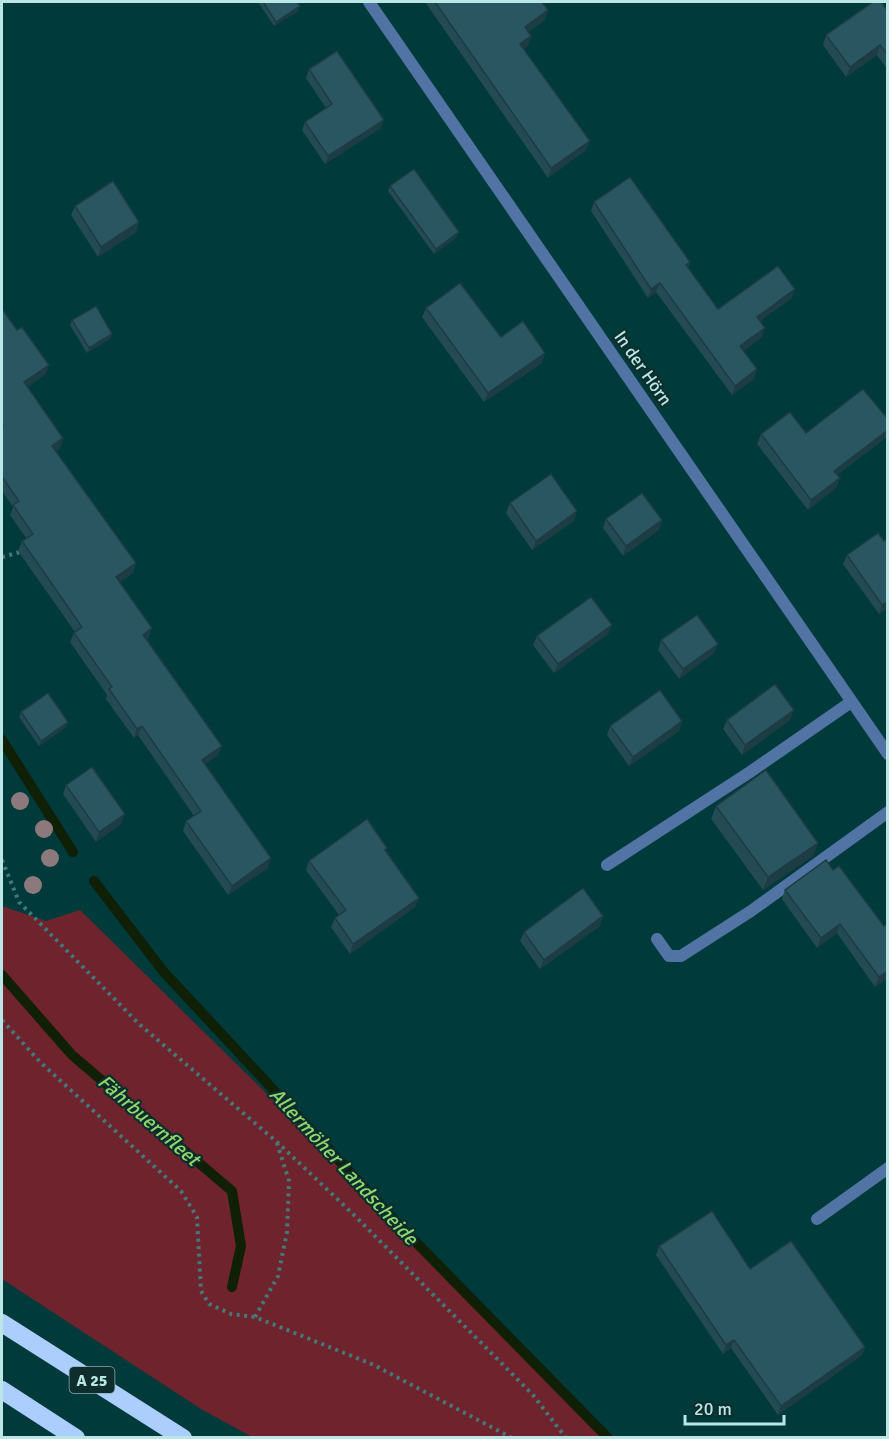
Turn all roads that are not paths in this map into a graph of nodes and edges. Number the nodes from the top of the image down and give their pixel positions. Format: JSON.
{"nodes":[{"id":1,"x":369,"y":2,"type":"edge"},
{"id":2,"x":851,"y":702,"type":"junction"},
{"id":3,"x":888,"y":754,"type":"edge"},
{"id":4,"x":888,"y":812,"type":"edge"},
{"id":5,"x":607,"y":865,"type":"dead end"},
{"id":6,"x":657,"y":939,"type":"dead end"},
{"id":7,"x":888,"y":1168,"type":"edge"},
{"id":8,"x":817,"y":1219,"type":"dead end"},
{"id":9,"x":2,"y":1323,"type":"edge"},
{"id":10,"x":2,"y":1390,"type":"edge"},
{"id":11,"x":76,"y":1437,"type":"edge"},
{"id":12,"x":183,"y":1437,"type":"edge"}],
"edges":[{"from":1,"to":2,"type":"street","name":"In der Hörn"},
{"from":2,"to":3,"type":"street","name":"In der Hörn"},
{"from":2,"to":5,"type":"street"},
{"from":4,"to":6,"type":"street"},
{"from":7,"to":8,"type":"street"},
{"from":9,"to":12,"type":"highway","number":"A 25"},
{"from":10,"to":11,"type":"highway"}]}
